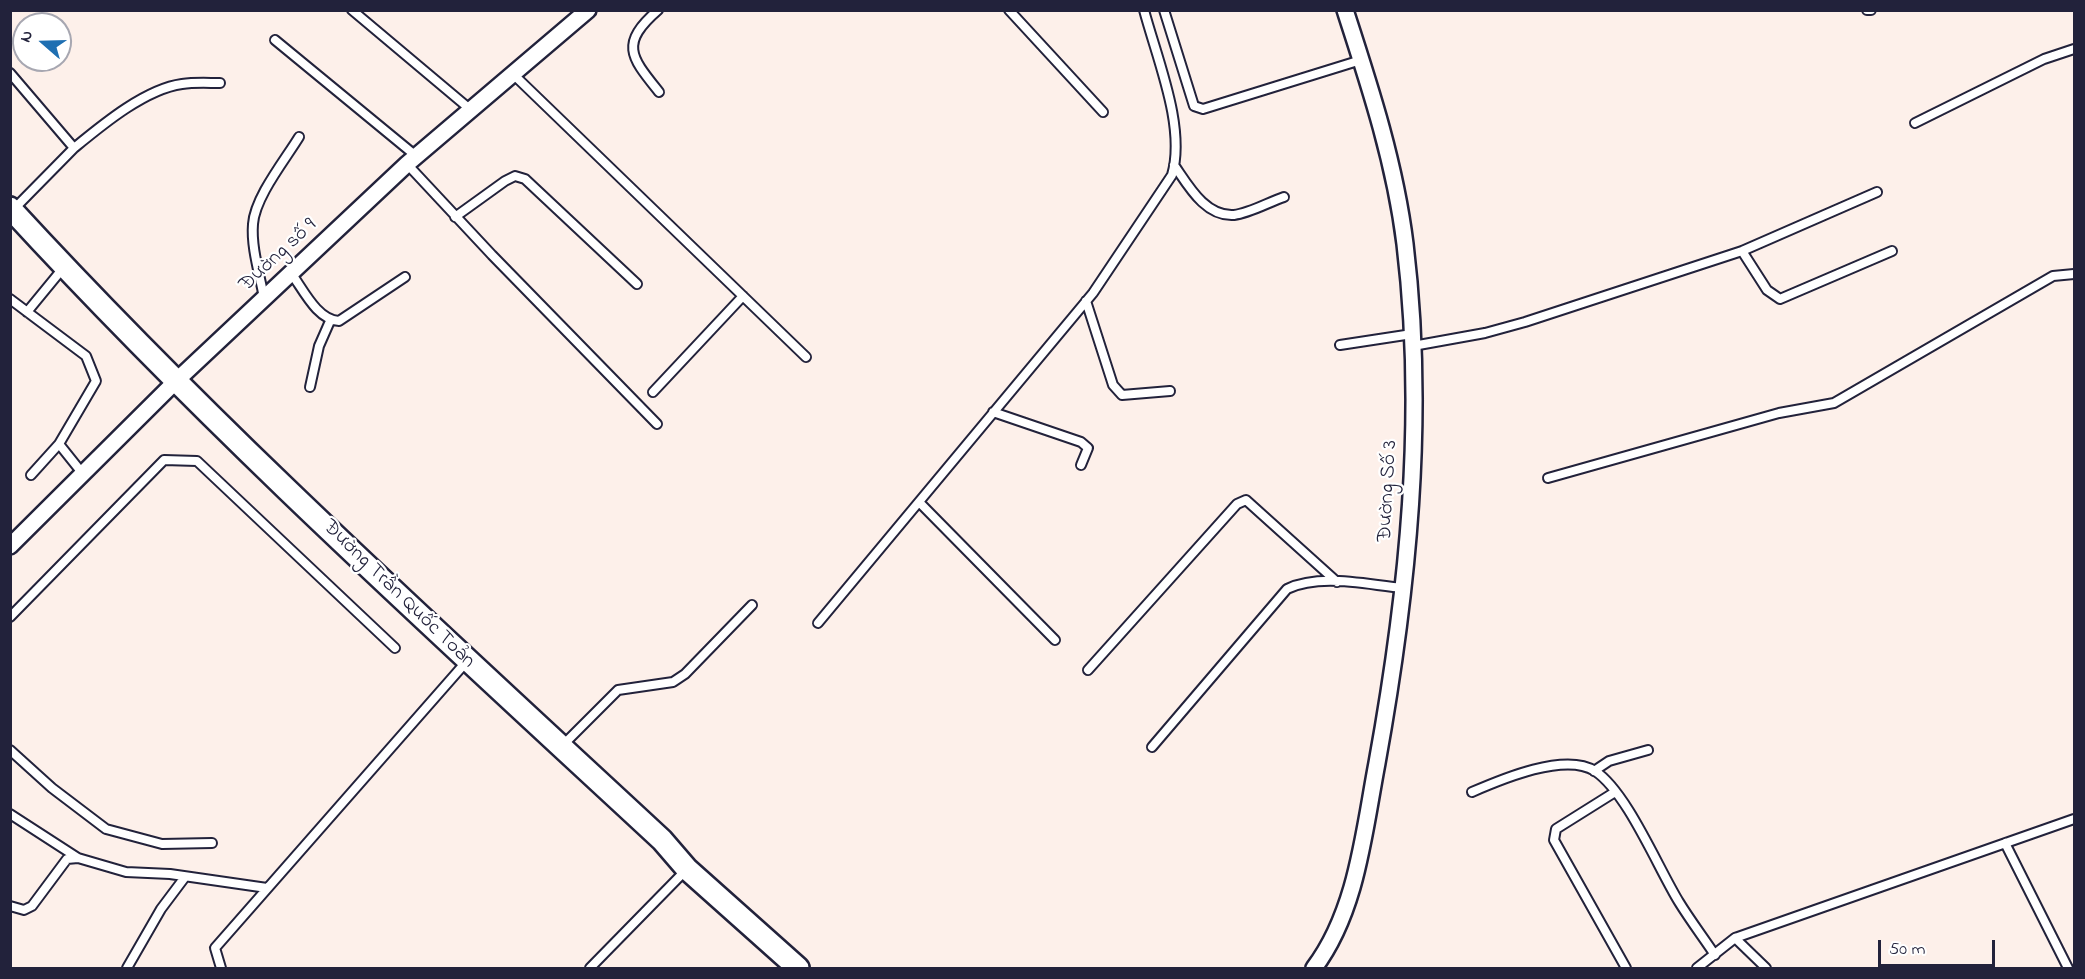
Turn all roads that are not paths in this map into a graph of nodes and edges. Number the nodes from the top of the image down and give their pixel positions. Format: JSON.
{"nodes":[{"id":1,"x":352,"y":10,"type":"edge"},
{"id":2,"x":588,"y":10,"type":"edge"},
{"id":3,"x":658,"y":10,"type":"edge"},
{"id":4,"x":1009,"y":10,"type":"edge"},
{"id":5,"x":1144,"y":10,"type":"edge"},
{"id":6,"x":1164,"y":10,"type":"edge"},
{"id":7,"x":1345,"y":10,"type":"edge"},
{"id":8,"x":275,"y":40,"type":"dead end"},
{"id":9,"x":2074,"y":49,"type":"edge"},
{"id":10,"x":1361,"y":60,"type":"junction"},
{"id":11,"x":10,"y":74,"type":"edge"},
{"id":12,"x":513,"y":74,"type":"junction"},
{"id":13,"x":220,"y":83,"type":"dead end"},
{"id":14,"x":659,"y":92,"type":"dead end"},
{"id":15,"x":471,"y":110,"type":"junction"},
{"id":16,"x":1103,"y":112,"type":"dead end"},
{"id":17,"x":1915,"y":123,"type":"dead end"},
{"id":18,"x":299,"y":137,"type":"dead end"},
{"id":19,"x":74,"y":148,"type":"junction"},
{"id":20,"x":412,"y":160,"type":"junction"},
{"id":21,"x":1174,"y":165,"type":"junction"},
{"id":22,"x":1877,"y":192,"type":"dead end"},
{"id":23,"x":1284,"y":197,"type":"dead end"},
{"id":24,"x":12,"y":209,"type":"edge"},
{"id":25,"x":455,"y":217,"type":"junction"},
{"id":26,"x":1742,"y":251,"type":"junction"},
{"id":27,"x":1892,"y":251,"type":"dead end"},
{"id":28,"x":64,"y":267,"type":"junction"},
{"id":29,"x":291,"y":273,"type":"junction"},
{"id":30,"x":2074,"y":274,"type":"edge"},
{"id":31,"x":405,"y":277,"type":"dead end"},
{"id":32,"x":637,"y":284,"type":"dead end"},
{"id":33,"x":743,"y":296,"type":"junction"},
{"id":34,"x":264,"y":298,"type":"junction"},
{"id":35,"x":10,"y":299,"type":"edge"},
{"id":36,"x":1086,"y":301,"type":"junction"},
{"id":37,"x":27,"y":312,"type":"junction"},
{"id":38,"x":330,"y":321,"type":"junction"},
{"id":39,"x":1412,"y":340,"type":"junction"},
{"id":40,"x":1340,"y":345,"type":"dead end"},
{"id":41,"x":806,"y":357,"type":"dead end"},
{"id":42,"x":175,"y":382,"type":"junction"},
{"id":43,"x":310,"y":387,"type":"dead end"},
{"id":44,"x":1170,"y":391,"type":"dead end"},
{"id":45,"x":653,"y":392,"type":"dead end"},
{"id":46,"x":993,"y":412,"type":"junction"},
{"id":47,"x":657,"y":424,"type":"dead end"},
{"id":48,"x":59,"y":444,"type":"junction"},
{"id":49,"x":1081,"y":465,"type":"dead end"},
{"id":50,"x":83,"y":474,"type":"junction"},
{"id":51,"x":31,"y":475,"type":"dead end"},
{"id":52,"x":1548,"y":478,"type":"dead end"},
{"id":53,"x":919,"y":502,"type":"junction"},
{"id":54,"x":10,"y":546,"type":"edge"},
{"id":55,"x":1337,"y":582,"type":"junction"},
{"id":56,"x":1404,"y":588,"type":"junction"},
{"id":57,"x":752,"y":605,"type":"dead end"},
{"id":58,"x":10,"y":617,"type":"edge"},
{"id":59,"x":818,"y":623,"type":"dead end"},
{"id":60,"x":1055,"y":640,"type":"dead end"},
{"id":61,"x":395,"y":648,"type":"dead end"},
{"id":62,"x":467,"y":661,"type":"junction"},
{"id":63,"x":1088,"y":670,"type":"dead end"},
{"id":64,"x":561,"y":747,"type":"junction"},
{"id":65,"x":1152,"y":747,"type":"dead end"},
{"id":66,"x":10,"y":750,"type":"edge"},
{"id":67,"x":1648,"y":750,"type":"dead end"},
{"id":68,"x":1594,"y":771,"type":"junction"},
{"id":69,"x":1472,"y":792,"type":"dead end"},
{"id":70,"x":1615,"y":792,"type":"junction"},
{"id":71,"x":10,"y":814,"type":"edge"},
{"id":72,"x":2074,"y":819,"type":"edge"},
{"id":73,"x":212,"y":843,"type":"dead end"},
{"id":74,"x":2005,"y":843,"type":"junction"},
{"id":75,"x":78,"y":858,"type":"junction"},
{"id":76,"x":687,"y":869,"type":"junction"},
{"id":77,"x":184,"y":877,"type":"junction"},
{"id":78,"x":267,"y":888,"type":"junction"},
{"id":79,"x":10,"y":906,"type":"edge"},
{"id":80,"x":1735,"y":938,"type":"junction"},
{"id":81,"x":1715,"y":955,"type":"junction"},
{"id":82,"x":127,"y":969,"type":"edge"},
{"id":83,"x":220,"y":969,"type":"edge"},
{"id":84,"x":590,"y":969,"type":"edge"},
{"id":85,"x":798,"y":969,"type":"edge"},
{"id":86,"x":1314,"y":969,"type":"edge"},
{"id":87,"x":1626,"y":969,"type":"edge"},
{"id":88,"x":1697,"y":969,"type":"edge"},
{"id":89,"x":1766,"y":969,"type":"edge"},
{"id":90,"x":2068,"y":969,"type":"edge"}],
"edges":[{"from":1,"to":15,"type":"lane"},
{"from":2,"to":12,"type":"street","name":"Đường số 9"},
{"from":3,"to":14,"type":"lane"},
{"from":4,"to":16,"type":"lane"},
{"from":5,"to":21,"type":"lane"},
{"from":6,"to":10,"type":"lane"},
{"from":7,"to":10,"type":"street","name":"Đường Số 3"},
{"from":8,"to":20,"type":"lane"},
{"from":9,"to":17,"type":"lane"},
{"from":10,"to":39,"type":"street","name":"Đường Số 3"},
{"from":11,"to":19,"type":"lane"},
{"from":12,"to":15,"type":"street","name":"Đường số 9"},
{"from":12,"to":33,"type":"lane"},
{"from":13,"to":19,"type":"lane"},
{"from":15,"to":20,"type":"street","name":"Đường số 9"},
{"from":18,"to":34,"type":"lane"},
{"from":19,"to":24,"type":"lane"},
{"from":20,"to":25,"type":"lane"},
{"from":20,"to":29,"type":"street","name":"Đường số 9"},
{"from":21,"to":23,"type":"lane"},
{"from":21,"to":36,"type":"lane"},
{"from":22,"to":26,"type":"lane"},
{"from":24,"to":28,"type":"main road","name":"Đường Trần Quốc Toản"},
{"from":25,"to":32,"type":"lane"},
{"from":25,"to":47,"type":"lane"},
{"from":26,"to":27,"type":"lane"},
{"from":26,"to":39,"type":"lane"},
{"from":28,"to":37,"type":"lane"},
{"from":28,"to":42,"type":"main road","name":"Đường Trần Quốc Toản"},
{"from":29,"to":34,"type":"street","name":"Đường số 9"},
{"from":29,"to":38,"type":"lane"},
{"from":30,"to":52,"type":"lane"},
{"from":31,"to":38,"type":"lane"},
{"from":33,"to":41,"type":"lane"},
{"from":33,"to":45,"type":"lane"},
{"from":34,"to":42,"type":"street","name":"Đường số 9"},
{"from":35,"to":37,"type":"lane"},
{"from":36,"to":44,"type":"lane"},
{"from":36,"to":46,"type":"lane"},
{"from":37,"to":48,"type":"lane"},
{"from":38,"to":43,"type":"lane"},
{"from":39,"to":40,"type":"lane"},
{"from":39,"to":56,"type":"street","name":"Đường Số 3"},
{"from":42,"to":50,"type":"street","name":"Đường số 9"},
{"from":42,"to":62,"type":"main road","name":"Đường Trần Quốc Toản"},
{"from":46,"to":49,"type":"lane"},
{"from":46,"to":53,"type":"lane"},
{"from":48,"to":50,"type":"lane"},
{"from":48,"to":51,"type":"lane"},
{"from":50,"to":54,"type":"street","name":"Đường số 9"},
{"from":53,"to":59,"type":"lane"},
{"from":53,"to":60,"type":"lane"},
{"from":55,"to":56,"type":"lane"},
{"from":55,"to":63,"type":"lane"},
{"from":55,"to":65,"type":"lane"},
{"from":56,"to":86,"type":"street","name":"Đường Số 3"},
{"from":57,"to":64,"type":"lane"},
{"from":58,"to":61,"type":"lane"},
{"from":62,"to":64,"type":"main road","name":"Đường Trần Quốc Toản"},
{"from":62,"to":78,"type":"lane"},
{"from":64,"to":76,"type":"main road","name":"Đường Trần Quốc Toản"},
{"from":66,"to":73,"type":"lane"},
{"from":67,"to":68,"type":"lane"},
{"from":68,"to":69,"type":"lane"},
{"from":68,"to":70,"type":"lane"},
{"from":70,"to":81,"type":"lane"},
{"from":70,"to":87,"type":"lane"},
{"from":71,"to":75,"type":"lane"},
{"from":72,"to":74,"type":"lane"},
{"from":74,"to":80,"type":"lane"},
{"from":74,"to":90,"type":"lane"},
{"from":75,"to":77,"type":"lane"},
{"from":75,"to":79,"type":"lane"},
{"from":76,"to":84,"type":"lane"},
{"from":76,"to":85,"type":"main road","name":"Đường Trần Quốc Toản"},
{"from":77,"to":78,"type":"lane"},
{"from":77,"to":82,"type":"lane"},
{"from":78,"to":83,"type":"lane"},
{"from":80,"to":81,"type":"lane"},
{"from":80,"to":89,"type":"lane"},
{"from":81,"to":88,"type":"lane"}]}
